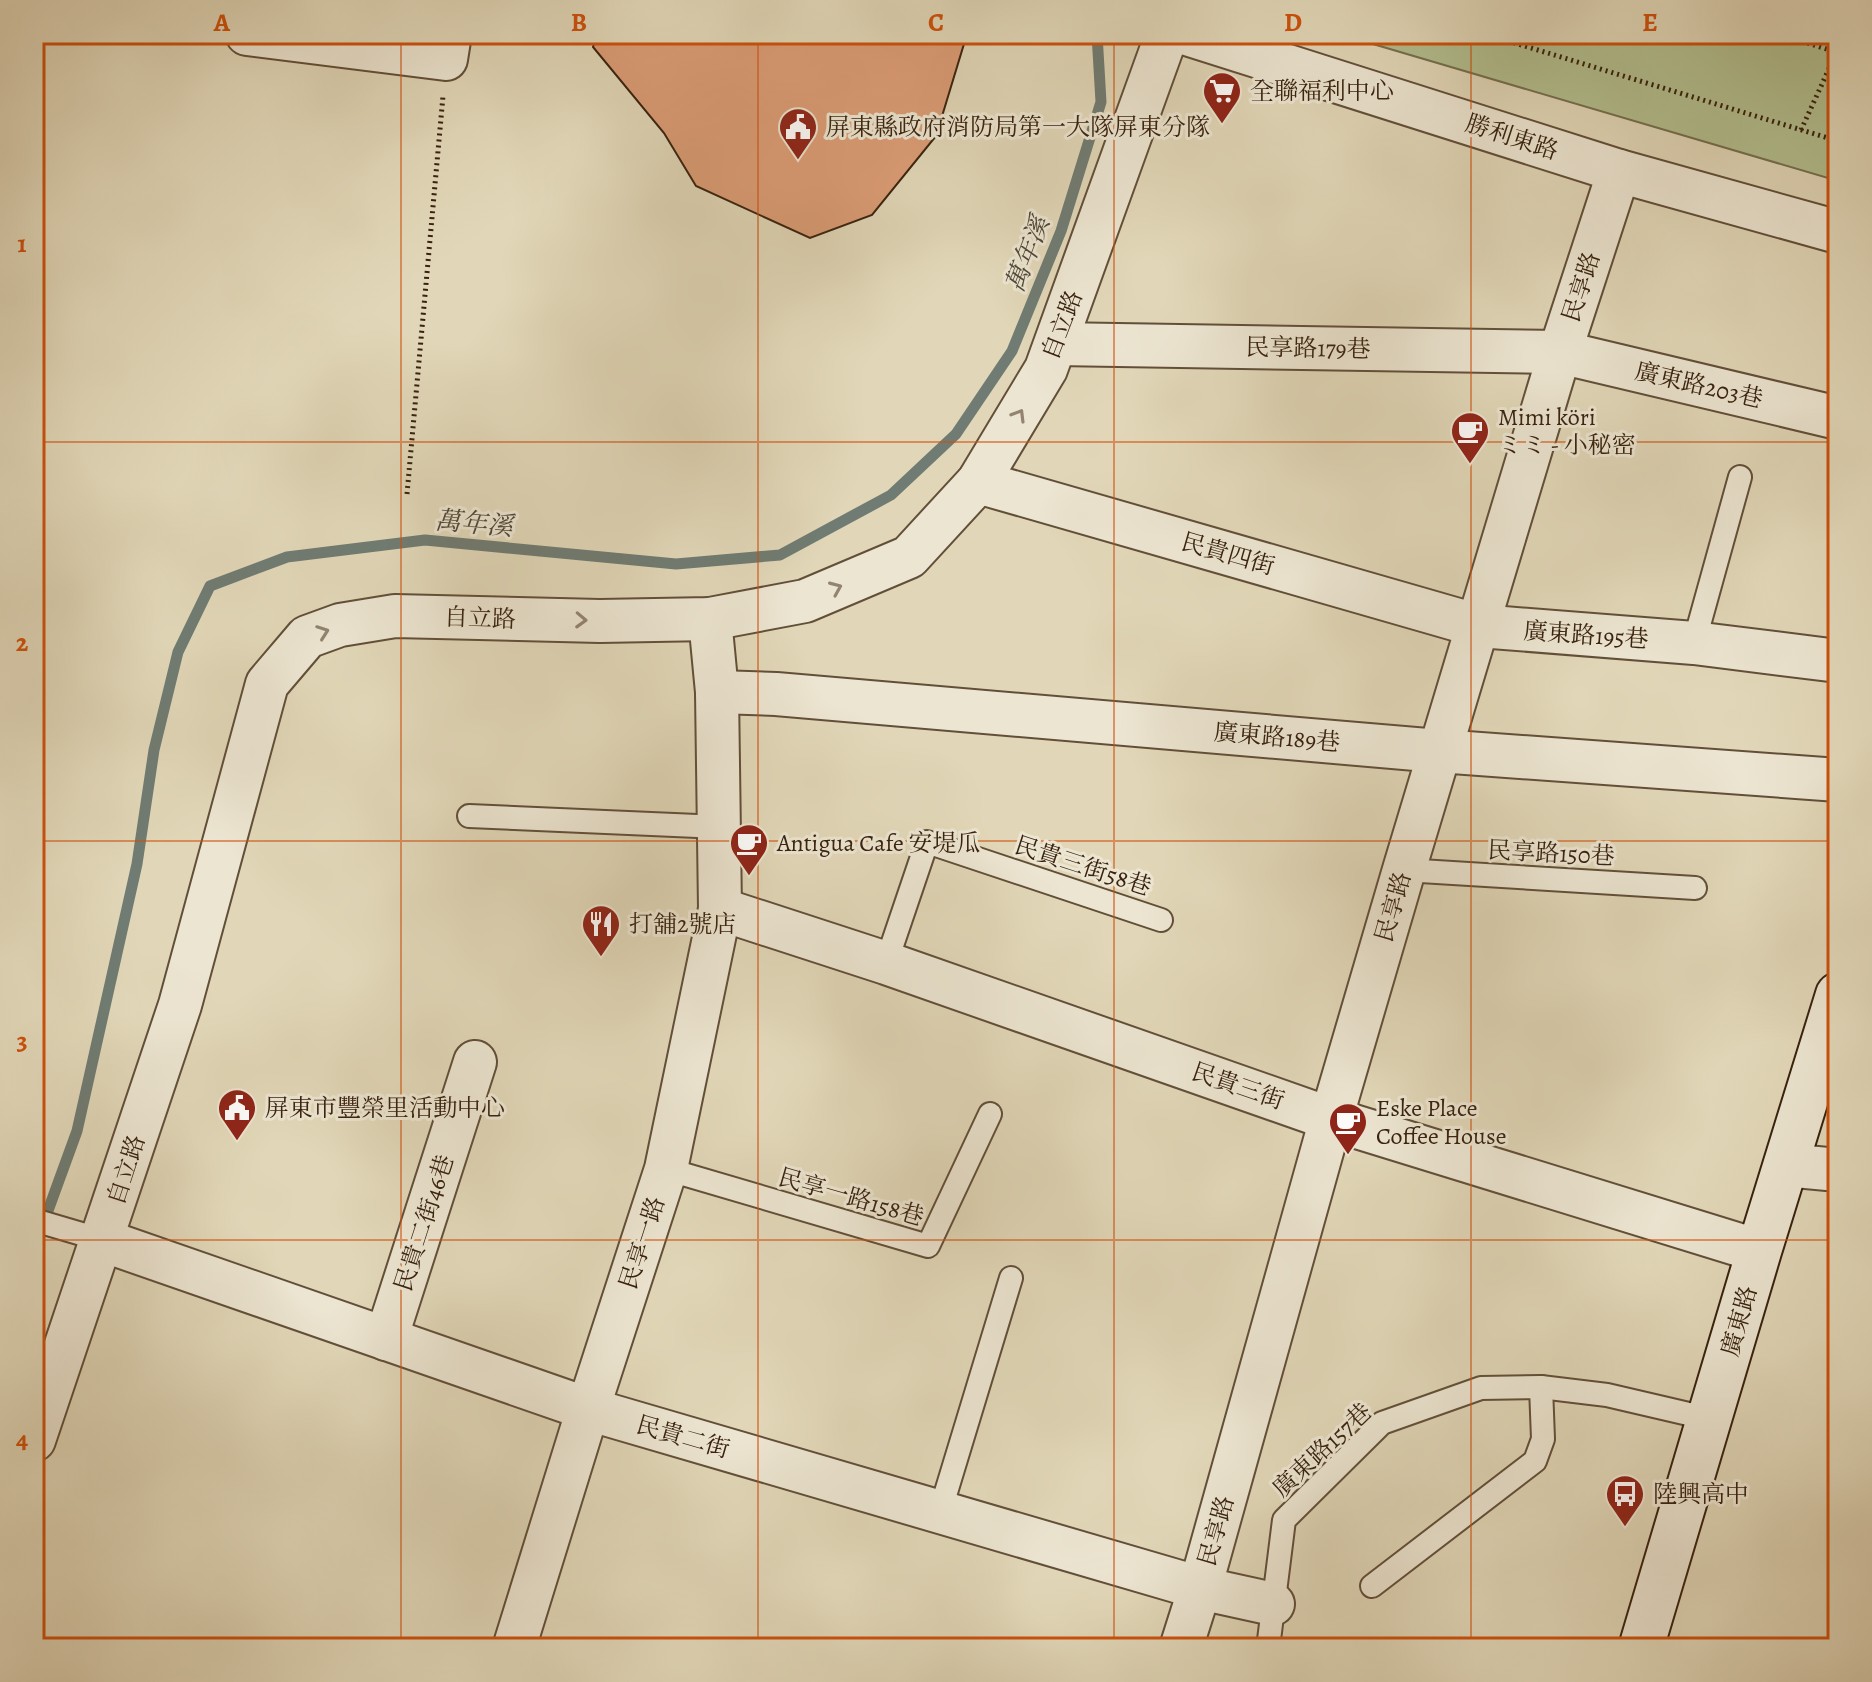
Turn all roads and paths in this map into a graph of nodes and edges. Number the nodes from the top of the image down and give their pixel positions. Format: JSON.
{"nodes":[{"id":1,"x":247,"y":34,"type":"edge"},
{"id":2,"x":1167,"y":34,"type":"edge"},
{"id":3,"x":1187,"y":34,"type":"edge"},
{"id":4,"x":1485,"y":34,"type":"edge"},
{"id":5,"x":1522,"y":34,"type":"edge"},
{"id":6,"x":1779,"y":34,"type":"edge"},
{"id":7,"x":1519,"y":45,"type":"junction"},
{"id":8,"x":448,"y":46,"type":"edge"},
{"id":9,"x":1837,"y":51,"type":"edge"},
{"id":10,"x":1801,"y":130,"type":"junction"},
{"id":11,"x":1838,"y":141,"type":"edge"},
{"id":12,"x":1619,"y":171,"type":"junction"},
{"id":13,"x":1838,"y":232,"type":"edge"},
{"id":14,"x":1056,"y":344,"type":"junction"},
{"id":15,"x":1560,"y":352,"type":"junction"},
{"id":16,"x":1838,"y":418,"type":"edge"},
{"id":17,"x":1740,"y":477,"type":"dead end"},
{"id":18,"x":978,"y":482,"type":"junction"},
{"id":19,"x":407,"y":494,"type":"dead end"},
{"id":20,"x":710,"y":619,"type":"junction"},
{"id":21,"x":1479,"y":626,"type":"junction"},
{"id":22,"x":1694,"y":643,"type":"junction"},
{"id":23,"x":1838,"y":661,"type":"edge"},
{"id":24,"x":717,"y":692,"type":"junction"},
{"id":25,"x":1439,"y":751,"type":"junction"},
{"id":26,"x":1838,"y":780,"type":"edge"},
{"id":27,"x":469,"y":816,"type":"dead end"},
{"id":28,"x":720,"y":827,"type":"junction"},
{"id":29,"x":1404,"y":870,"type":"junction"},
{"id":30,"x":1695,"y":888,"type":"dead end"},
{"id":31,"x":720,"y":909,"type":"junction"},
{"id":32,"x":1161,"y":920,"type":"dead end"},
{"id":33,"x":886,"y":963,"type":"junction"},
{"id":34,"x":1838,"y":995,"type":"edge"},
{"id":35,"x":475,"y":1062,"type":"dead end"},
{"id":36,"x":990,"y":1114,"type":"dead end"},
{"id":37,"x":1331,"y":1119,"type":"junction"},
{"id":38,"x":1785,"y":1165,"type":"junction"},
{"id":39,"x":666,"y":1169,"type":"junction"},
{"id":40,"x":1838,"y":1170,"type":"edge"},
{"id":41,"x":34,"y":1220,"type":"edge"},
{"id":42,"x":90,"y":1236,"type":"junction"},
{"id":43,"x":1759,"y":1251,"type":"junction"},
{"id":44,"x":1011,"y":1278,"type":"dead end"},
{"id":45,"x":386,"y":1339,"type":"junction"},
{"id":46,"x":1541,"y":1387,"type":"junction"},
{"id":47,"x":588,"y":1409,"type":"junction"},
{"id":48,"x":1710,"y":1419,"type":"junction"},
{"id":49,"x":34,"y":1440,"type":"edge"},
{"id":50,"x":940,"y":1512,"type":"junction"},
{"id":51,"x":1372,"y":1586,"type":"dead end"},
{"id":52,"x":1200,"y":1588,"type":"junction"},
{"id":53,"x":1273,"y":1604,"type":"junction"},
{"id":54,"x":514,"y":1648,"type":"edge"},
{"id":55,"x":1181,"y":1648,"type":"edge"},
{"id":56,"x":1268,"y":1648,"type":"edge"},
{"id":57,"x":1641,"y":1648,"type":"edge"}],
"edges":[{"from":1,"to":8,"type":"street"},
{"from":2,"to":14,"type":"street","name":"自立路"},
{"from":3,"to":12,"type":"street","name":"勝利東路"},
{"from":4,"to":7,"type":"path"},
{"from":5,"to":7,"type":"path"},
{"from":6,"to":9,"type":"path"},
{"from":7,"to":10,"type":"path"},
{"from":8,"to":19,"type":"path"},
{"from":9,"to":10,"type":"path"},
{"from":10,"to":11,"type":"path"},
{"from":12,"to":13,"type":"street","name":"勝利東路"},
{"from":12,"to":15,"type":"street","name":"民享路"},
{"from":14,"to":15,"type":"street","name":"民享路179巷"},
{"from":18,"to":14,"type":"street","name":"自立路","one_way":true},
{"from":15,"to":16,"type":"street","name":"廣東路203巷"},
{"from":15,"to":21,"type":"street","name":"民享路"},
{"from":17,"to":22,"type":"lane"},
{"from":20,"to":18,"type":"street","name":"自立路","one_way":true},
{"from":18,"to":21,"type":"street","name":"民貴四街"},
{"from":20,"to":24,"type":"street","name":"民享一路"},
{"from":42,"to":20,"type":"street","name":"自立路","one_way":true},
{"from":21,"to":22,"type":"street","name":"廣東路195巷"},
{"from":21,"to":25,"type":"street","name":"民享路"},
{"from":22,"to":23,"type":"street","name":"廣東路195巷"},
{"from":24,"to":25,"type":"street","name":"廣東路189巷"},
{"from":24,"to":28,"type":"street","name":"民享一路"},
{"from":25,"to":26,"type":"street","name":"廣東路189巷"},
{"from":25,"to":29,"type":"street","name":"民享路"},
{"from":27,"to":28,"type":"lane"},
{"from":28,"to":31,"type":"street","name":"民享一路"},
{"from":29,"to":30,"type":"lane","name":"民享路150巷"},
{"from":29,"to":37,"type":"street","name":"民享路"},
{"from":31,"to":33,"type":"street","name":"民貴三街"},
{"from":31,"to":39,"type":"street","name":"民享一路"},
{"from":32,"to":33,"type":"lane","name":"民貴三街58巷"},
{"from":33,"to":37,"type":"street","name":"民貴三街"},
{"from":34,"to":38,"type":"street","name":"廣東路"},
{"from":35,"to":45,"type":"street","name":"民貴二街46巷"},
{"from":36,"to":39,"type":"lane","name":"民享一路158巷"},
{"from":37,"to":43,"type":"street","name":"民貴三街"},
{"from":37,"to":52,"type":"street","name":"民享路"},
{"from":38,"to":40,"type":"street"},
{"from":38,"to":43,"type":"street","name":"廣東路"},
{"from":39,"to":47,"type":"street","name":"民享一路"},
{"from":41,"to":42,"type":"lane"},
{"from":42,"to":45,"type":"street","name":"民貴二街"},
{"from":42,"to":49,"type":"street","name":"自立路"},
{"from":43,"to":48,"type":"street","name":"廣東路"},
{"from":44,"to":50,"type":"lane"},
{"from":45,"to":47,"type":"street","name":"民貴二街"},
{"from":46,"to":48,"type":"lane","name":"廣東路157巷"},
{"from":46,"to":51,"type":"lane"},
{"from":46,"to":53,"type":"lane","name":"廣東路157巷"},
{"from":47,"to":50,"type":"street","name":"民貴二街"},
{"from":47,"to":54,"type":"street","name":"民享一路"},
{"from":48,"to":57,"type":"street","name":"廣東路"},
{"from":50,"to":52,"type":"street","name":"民貴二街"},
{"from":52,"to":53,"type":"street","name":"民貴二街"},
{"from":52,"to":55,"type":"street","name":"民享路"},
{"from":53,"to":56,"type":"lane","name":"廣東路157巷"}]}
